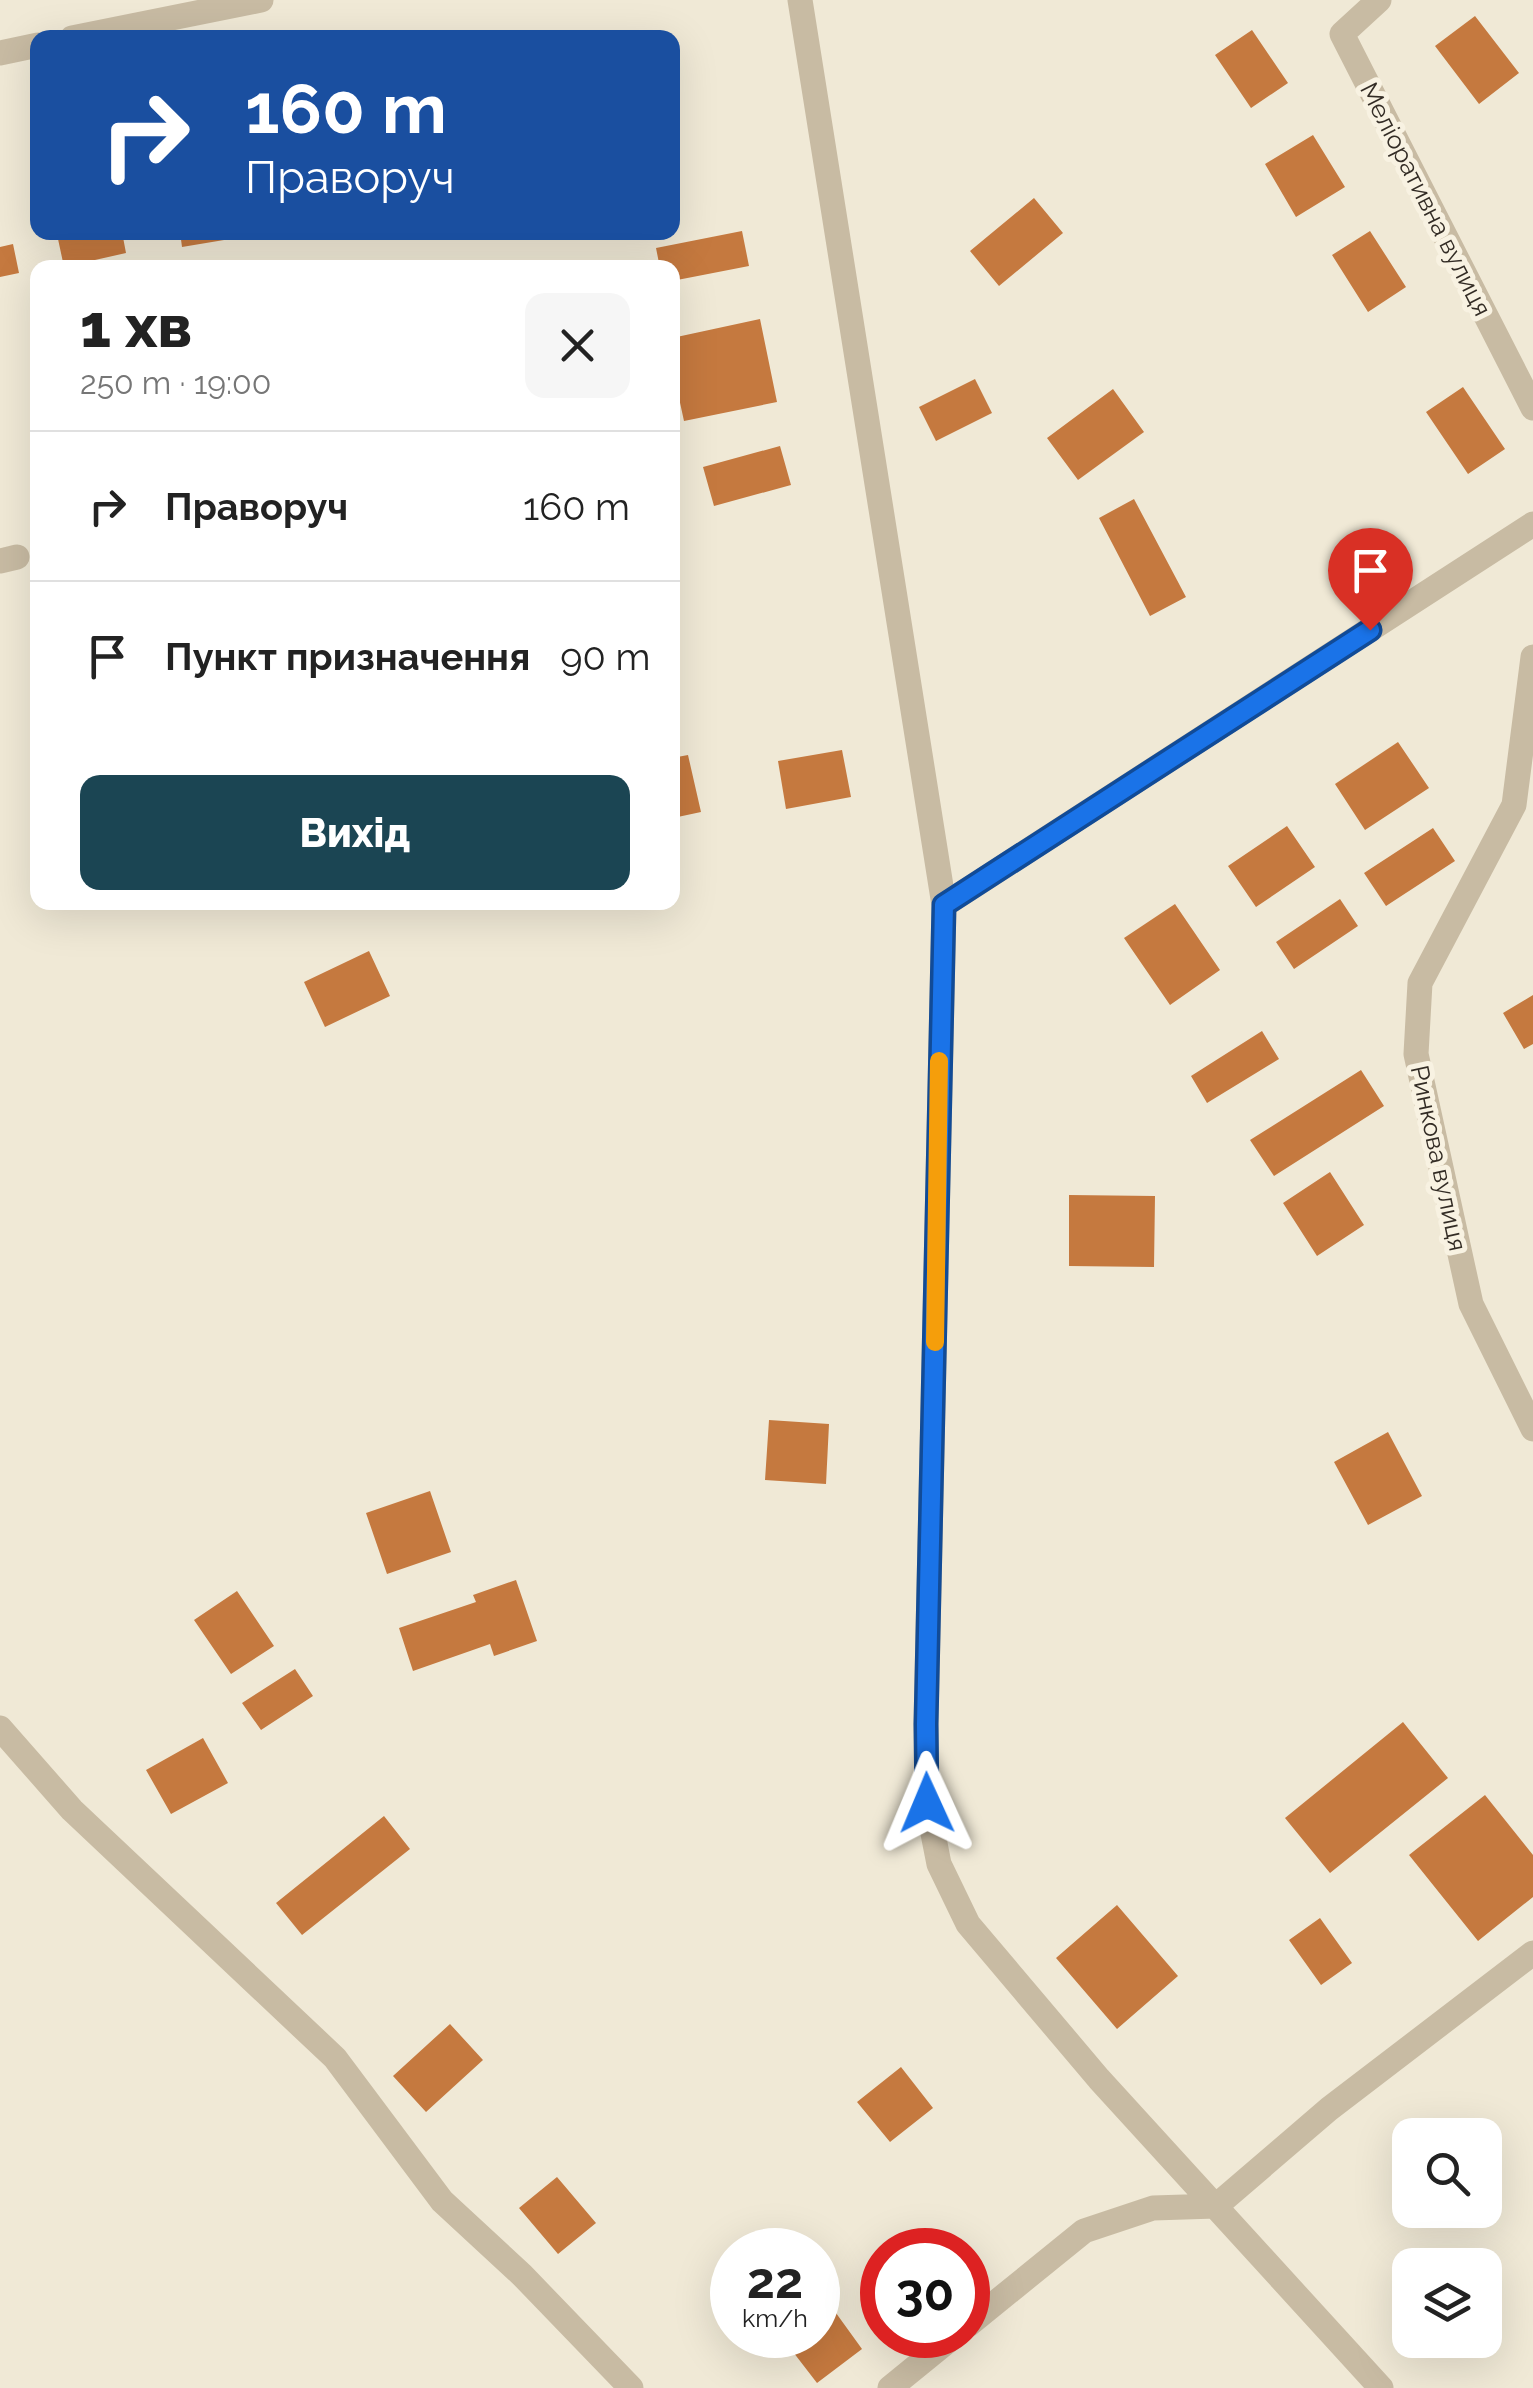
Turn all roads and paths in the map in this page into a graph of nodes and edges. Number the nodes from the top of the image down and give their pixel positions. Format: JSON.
{"nodes":[{"id":1,"x":261,"y":0,"type":"edge"},
{"id":2,"x":800,"y":0,"type":"edge"},
{"id":3,"x":1379,"y":0,"type":"edge"},
{"id":4,"x":112,"y":30,"type":"edge"},
{"id":5,"x":30,"y":47,"type":"edge"},
{"id":6,"x":0,"y":53,"type":"edge"},
{"id":7,"x":1533,"y":408,"type":"edge"},
{"id":8,"x":1533,"y":524,"type":"edge"},
{"id":9,"x":1533,"y":657,"type":"edge"},
{"id":10,"x":944,"y":905,"type":"junction"},
{"id":11,"x":1533,"y":1429,"type":"edge"},
{"id":12,"x":0,"y":1728,"type":"edge"},
{"id":13,"x":1533,"y":1952,"type":"edge"},
{"id":14,"x":1216,"y":2206,"type":"junction"},
{"id":15,"x":990,"y":2307,"type":"edge"},
{"id":16,"x":927,"y":2358,"type":"edge"},
{"id":17,"x":631,"y":2388,"type":"edge"},
{"id":18,"x":890,"y":2388,"type":"edge"},
{"id":19,"x":1381,"y":2388,"type":"edge"}],
"edges":[{"from":1,"to":4,"type":"street"},
{"from":2,"to":10,"type":"street"},
{"from":3,"to":7,"type":"street","name":"Меліоративна вулиця"},
{"from":5,"to":6,"type":"street"},
{"from":8,"to":10,"type":"street"},
{"from":9,"to":11,"type":"street","name":"Ринкова вулиця"},
{"from":10,"to":14,"type":"street"},
{"from":12,"to":17,"type":"street"},
{"from":13,"to":14,"type":"street"},
{"from":14,"to":15,"type":"street"},
{"from":14,"to":19,"type":"street"},
{"from":16,"to":18,"type":"street"}]}
